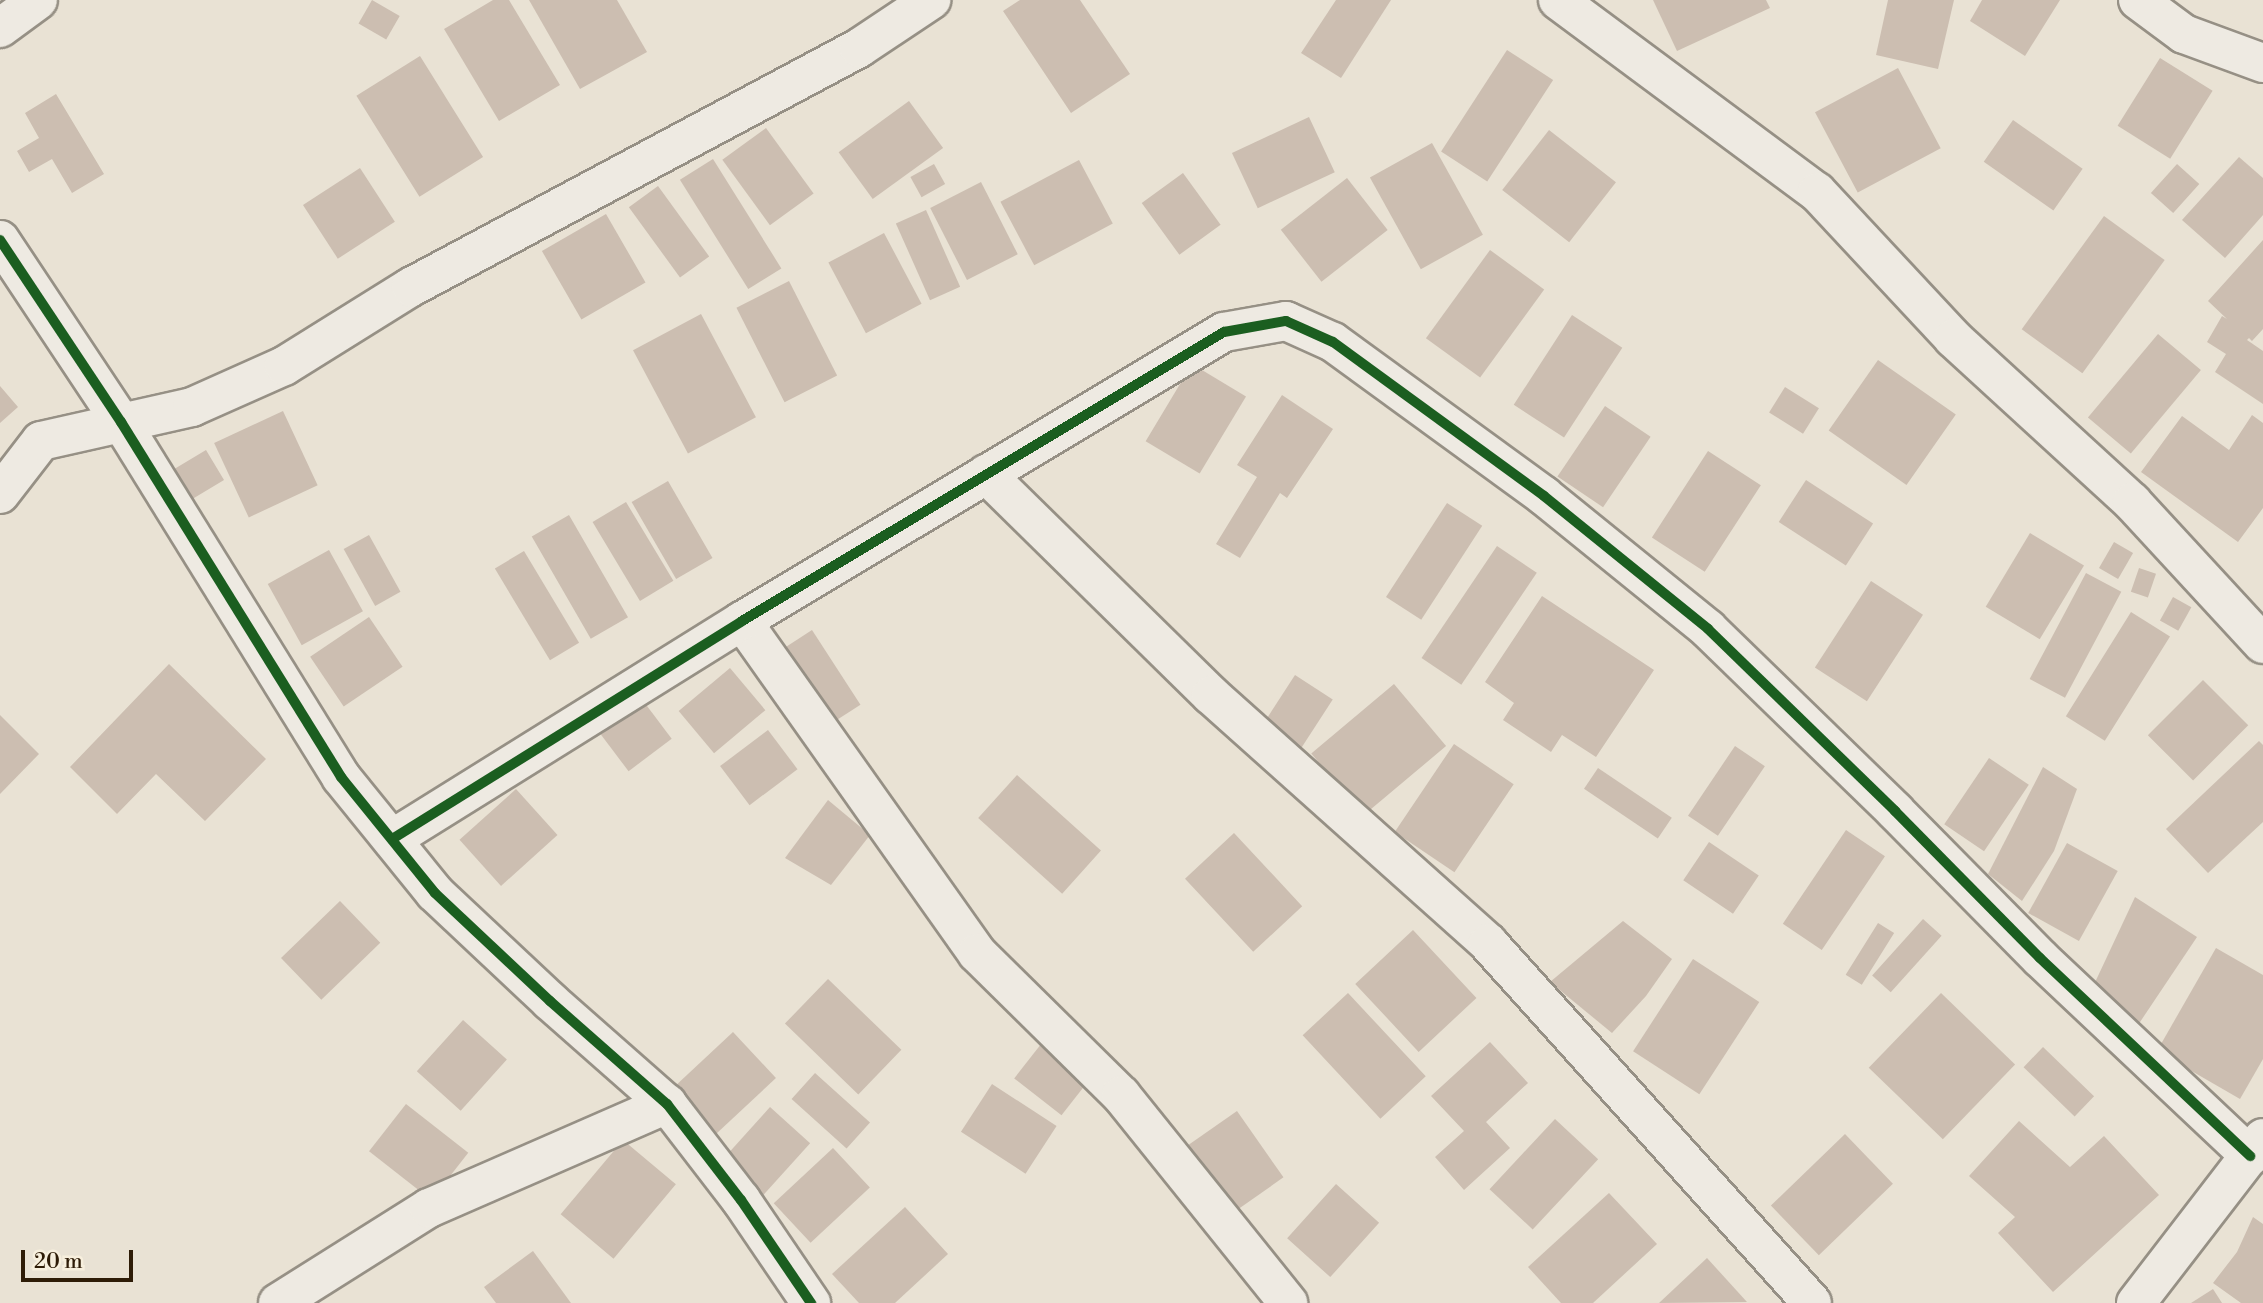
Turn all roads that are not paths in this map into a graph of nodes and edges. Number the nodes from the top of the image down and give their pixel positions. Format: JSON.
{"nodes":[{"id":1,"x":38,"y":0,"type":"edge"},
{"id":2,"x":931,"y":0,"type":"edge"},
{"id":3,"x":1558,"y":0,"type":"edge"},
{"id":4,"x":2138,"y":0,"type":"edge"},
{"id":5,"x":0,"y":28,"type":"edge"},
{"id":6,"x":2263,"y":33,"type":"edge"},
{"id":7,"x":2184,"y":34,"type":"junction"},
{"id":8,"x":2263,"y":63,"type":"edge"},
{"id":9,"x":0,"y":240,"type":"edge"},
{"id":10,"x":121,"y":422,"type":"junction"},
{"id":11,"x":986,"y":474,"type":"junction"},
{"id":12,"x":0,"y":494,"type":"edge"},
{"id":13,"x":742,"y":621,"type":"junction"},
{"id":14,"x":2263,"y":645,"type":"edge"},
{"id":15,"x":392,"y":839,"type":"junction"},
{"id":16,"x":667,"y":1104,"type":"junction"},
{"id":17,"x":2257,"y":1147,"type":"edge"},
{"id":18,"x":278,"y":1303,"type":"edge"},
{"id":19,"x":811,"y":1303,"type":"edge"},
{"id":20,"x":1288,"y":1303,"type":"edge"},
{"id":21,"x":1812,"y":1303,"type":"edge"},
{"id":22,"x":2136,"y":1303,"type":"edge"}],
"edges":[{"from":1,"to":5,"type":"street"},
{"from":2,"to":10,"type":"street"},
{"from":3,"to":14,"type":"street"},
{"from":4,"to":7,"type":"street"},
{"from":6,"to":7,"type":"street"},
{"from":7,"to":8,"type":"street"},
{"from":9,"to":10,"type":"street"},
{"from":10,"to":12,"type":"street"},
{"from":10,"to":15,"type":"street"},
{"from":11,"to":13,"type":"street"},
{"from":11,"to":17,"type":"street"},
{"from":11,"to":21,"type":"street"},
{"from":13,"to":15,"type":"street"},
{"from":13,"to":20,"type":"street"},
{"from":15,"to":16,"type":"street"},
{"from":16,"to":18,"type":"street"},
{"from":16,"to":19,"type":"street"},
{"from":17,"to":22,"type":"street"}]}
